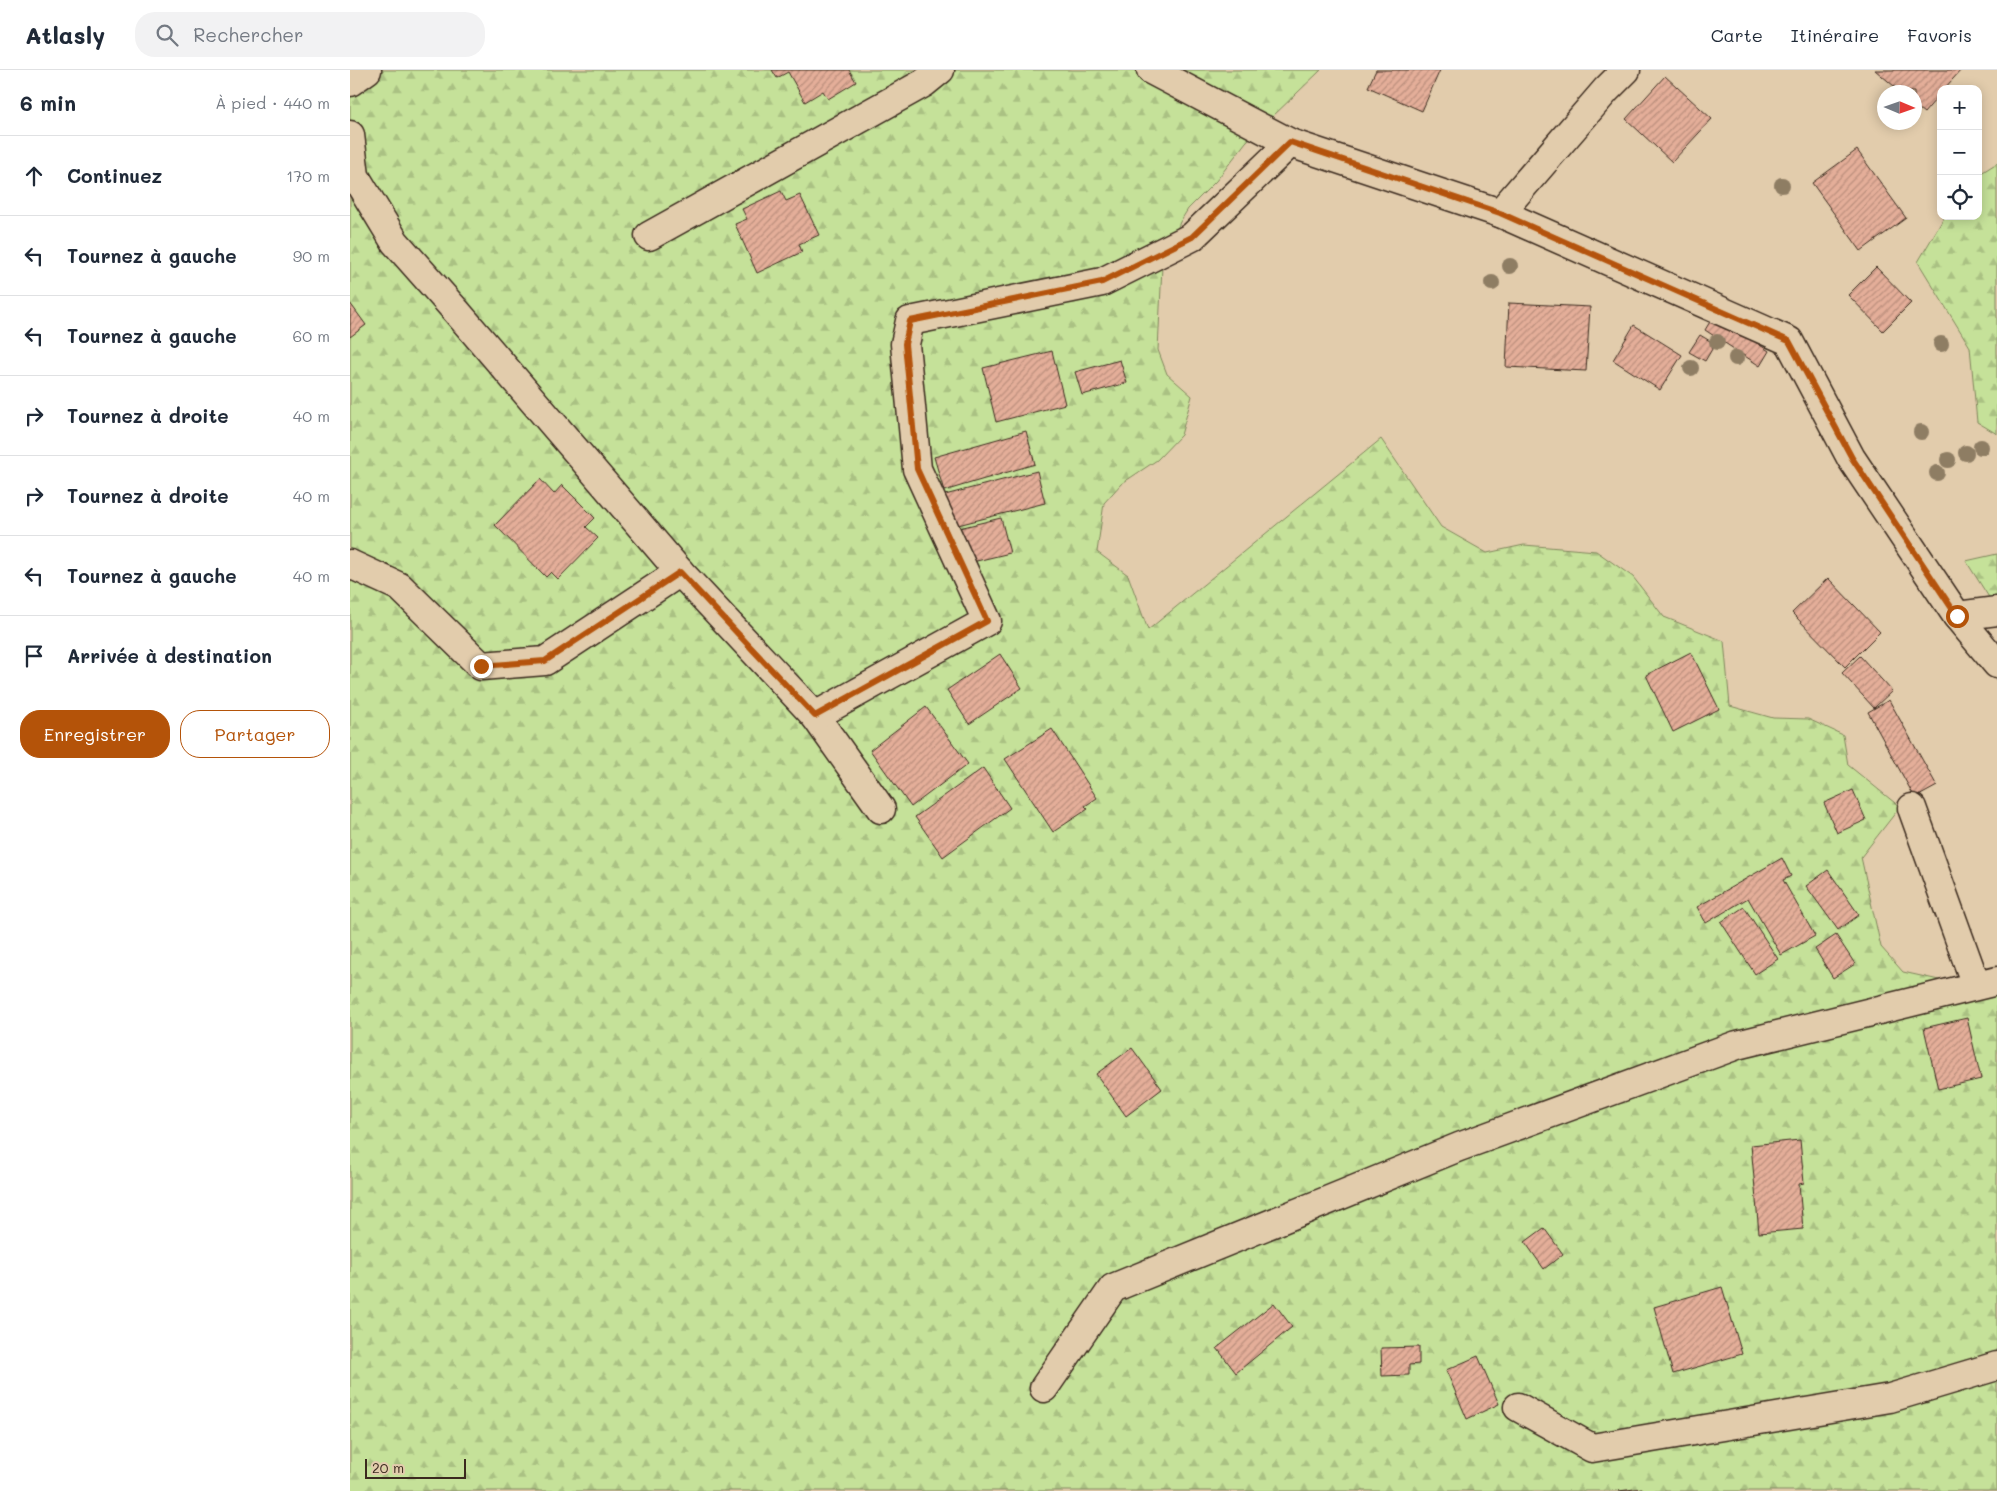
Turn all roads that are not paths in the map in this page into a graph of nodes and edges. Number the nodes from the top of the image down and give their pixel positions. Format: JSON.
{"nodes":[{"id":1,"x":366,"y":70,"type":"edge"},
{"id":2,"x":940,"y":70,"type":"edge"},
{"id":3,"x":1151,"y":70,"type":"edge"},
{"id":4,"x":1626,"y":70,"type":"edge"},
{"id":5,"x":350,"y":82,"type":"edge"},
{"id":6,"x":350,"y":135,"type":"edge"},
{"id":7,"x":1290,"y":142,"type":"junction"},
{"id":8,"x":1500,"y":213,"type":"junction"},
{"id":9,"x":649,"y":236,"type":"dead end"},
{"id":10,"x":350,"y":564,"type":"edge"},
{"id":11,"x":680,"y":572,"type":"junction"},
{"id":12,"x":1997,"y":611,"type":"edge"},
{"id":13,"x":1957,"y":616,"type":"junction"},
{"id":14,"x":1997,"y":664,"type":"edge"},
{"id":15,"x":815,"y":716,"type":"junction"},
{"id":16,"x":1912,"y":808,"type":"dead end"},
{"id":17,"x":881,"y":810,"type":"dead end"},
{"id":18,"x":1986,"y":983,"type":"edge"},
{"id":19,"x":1997,"y":1366,"type":"edge"},
{"id":20,"x":1044,"y":1388,"type":"dead end"},
{"id":21,"x":1518,"y":1407,"type":"dead end"}],
"edges":[{"from":1,"to":5,"type":"street"},
{"from":2,"to":9,"type":"street"},
{"from":3,"to":7,"type":"street"},
{"from":4,"to":8,"type":"street"},
{"from":6,"to":11,"type":"street"},
{"from":7,"to":8,"type":"street"},
{"from":7,"to":15,"type":"street"},
{"from":8,"to":13,"type":"street"},
{"from":10,"to":11,"type":"street"},
{"from":11,"to":15,"type":"street"},
{"from":12,"to":13,"type":"street"},
{"from":13,"to":14,"type":"street"},
{"from":15,"to":17,"type":"street"},
{"from":16,"to":18,"type":"street"},
{"from":18,"to":20,"type":"street"},
{"from":19,"to":21,"type":"street"}]}
